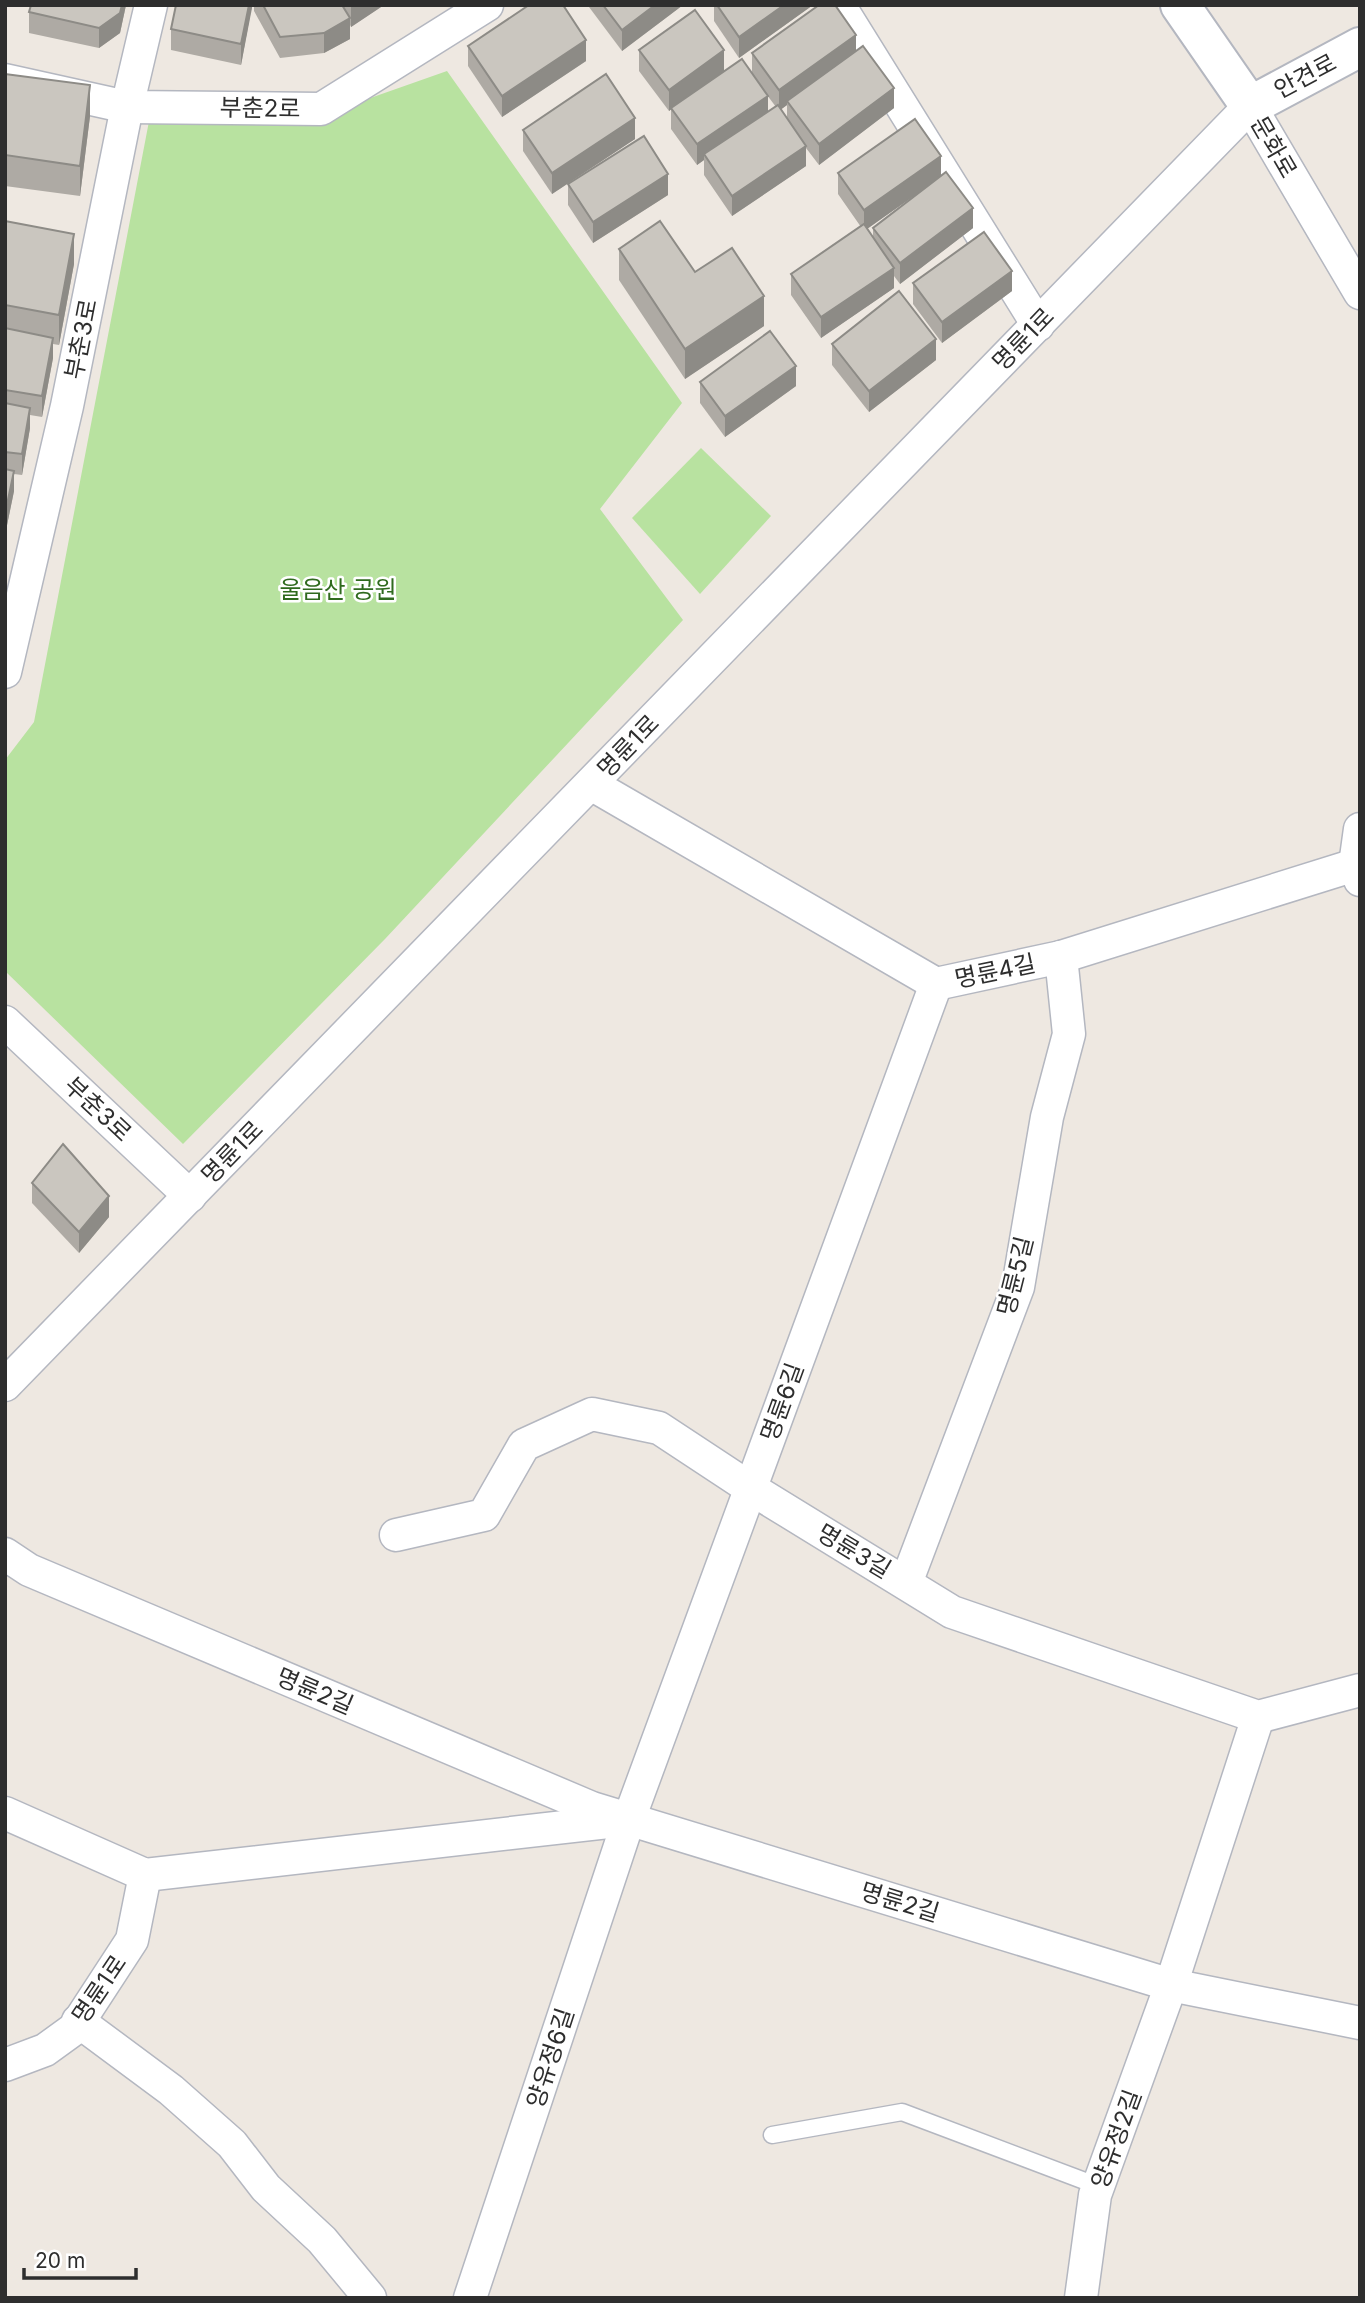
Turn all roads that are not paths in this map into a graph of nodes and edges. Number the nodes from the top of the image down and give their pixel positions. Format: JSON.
{"nodes":[{"id":1,"x":151,"y":5,"type":"edge"},
{"id":2,"x":488,"y":5,"type":"edge"},
{"id":3,"x":839,"y":5,"type":"edge"},
{"id":4,"x":1180,"y":5,"type":"edge"},
{"id":5,"x":1360,"y":47,"type":"edge"},
{"id":6,"x":5,"y":80,"type":"edge"},
{"id":7,"x":1250,"y":106,"type":"junction"},
{"id":8,"x":127,"y":107,"type":"junction"},
{"id":9,"x":1360,"y":293,"type":"edge"},
{"id":10,"x":1038,"y":325,"type":"junction"},
{"id":11,"x":5,"y":672,"type":"edge"},
{"id":12,"x":591,"y":784,"type":"junction"},
{"id":13,"x":1360,"y":829,"type":"edge"},
{"id":14,"x":1357,"y":872,"type":"edge"},
{"id":15,"x":1061,"y":957,"type":"junction"},
{"id":16,"x":936,"y":984,"type":"junction"},
{"id":17,"x":5,"y":1022,"type":"edge"},
{"id":18,"x":190,"y":1196,"type":"junction"},
{"id":19,"x":5,"y":1385,"type":"edge"},
{"id":20,"x":750,"y":1488,"type":"junction"},
{"id":21,"x":396,"y":1535,"type":"dead end"},
{"id":22,"x":5,"y":1554,"type":"edge"},
{"id":23,"x":906,"y":1583,"type":"junction"},
{"id":24,"x":1360,"y":1690,"type":"edge"},
{"id":25,"x":1258,"y":1717,"type":"junction"},
{"id":26,"x":5,"y":1813,"type":"edge"},
{"id":27,"x":629,"y":1819,"type":"junction"},
{"id":28,"x":145,"y":1875,"type":"junction"},
{"id":29,"x":1171,"y":1985,"type":"junction"},
{"id":30,"x":78,"y":2021,"type":"junction"},
{"id":31,"x":1360,"y":2023,"type":"edge"},
{"id":32,"x":5,"y":2065,"type":"edge"},
{"id":33,"x":772,"y":2135,"type":"dead end"},
{"id":34,"x":1098,"y":2186,"type":"junction"},
{"id":35,"x":370,"y":2298,"type":"edge"},
{"id":36,"x":470,"y":2298,"type":"edge"},
{"id":37,"x":1081,"y":2298,"type":"edge"}],
"edges":[{"from":1,"to":8,"type":"street","name":"부춘3로"},
{"from":2,"to":8,"type":"street","name":"부춘2로"},
{"from":3,"to":10,"type":"street"},
{"from":4,"to":7,"type":"street","name":"문화로"},
{"from":5,"to":7,"type":"street","name":"안견로"},
{"from":6,"to":8,"type":"street","name":"부춘2로"},
{"from":7,"to":9,"type":"street","name":"문화로"},
{"from":7,"to":10,"type":"street","name":"명륜1로"},
{"from":8,"to":11,"type":"street","name":"부춘3로"},
{"from":10,"to":12,"type":"street","name":"명륜1로"},
{"from":12,"to":16,"type":"street","name":"명륜4길"},
{"from":12,"to":18,"type":"street","name":"명륜1로"},
{"from":13,"to":14,"type":"street"},
{"from":14,"to":15,"type":"street","name":"명륜4길"},
{"from":15,"to":16,"type":"street","name":"명륜4길"},
{"from":15,"to":23,"type":"street","name":"명륜5길"},
{"from":16,"to":20,"type":"street","name":"명륜6길"},
{"from":17,"to":18,"type":"street","name":"부춘3로"},
{"from":18,"to":19,"type":"street","name":"명륜1로"},
{"from":20,"to":21,"type":"street","name":"명륜3길"},
{"from":20,"to":23,"type":"street","name":"명륜3길"},
{"from":20,"to":27,"type":"street","name":"명륜6길"},
{"from":22,"to":27,"type":"street","name":"명륜2길"},
{"from":23,"to":25,"type":"street","name":"명륜3길"},
{"from":24,"to":25,"type":"street"},
{"from":25,"to":29,"type":"street"},
{"from":26,"to":28,"type":"street"},
{"from":27,"to":28,"type":"street","name":"명륜2길"},
{"from":27,"to":29,"type":"street","name":"명륜2길"},
{"from":27,"to":36,"type":"street","name":"양유정6길"},
{"from":28,"to":30,"type":"street","name":"명륜1로"},
{"from":29,"to":31,"type":"street","name":"명륜2길"},
{"from":29,"to":34,"type":"street","name":"양유정2길"},
{"from":30,"to":32,"type":"street","name":"명륜1로"},
{"from":30,"to":35,"type":"street"},
{"from":33,"to":34,"type":"lane"},
{"from":34,"to":37,"type":"street","name":"양유정2길"}]}
